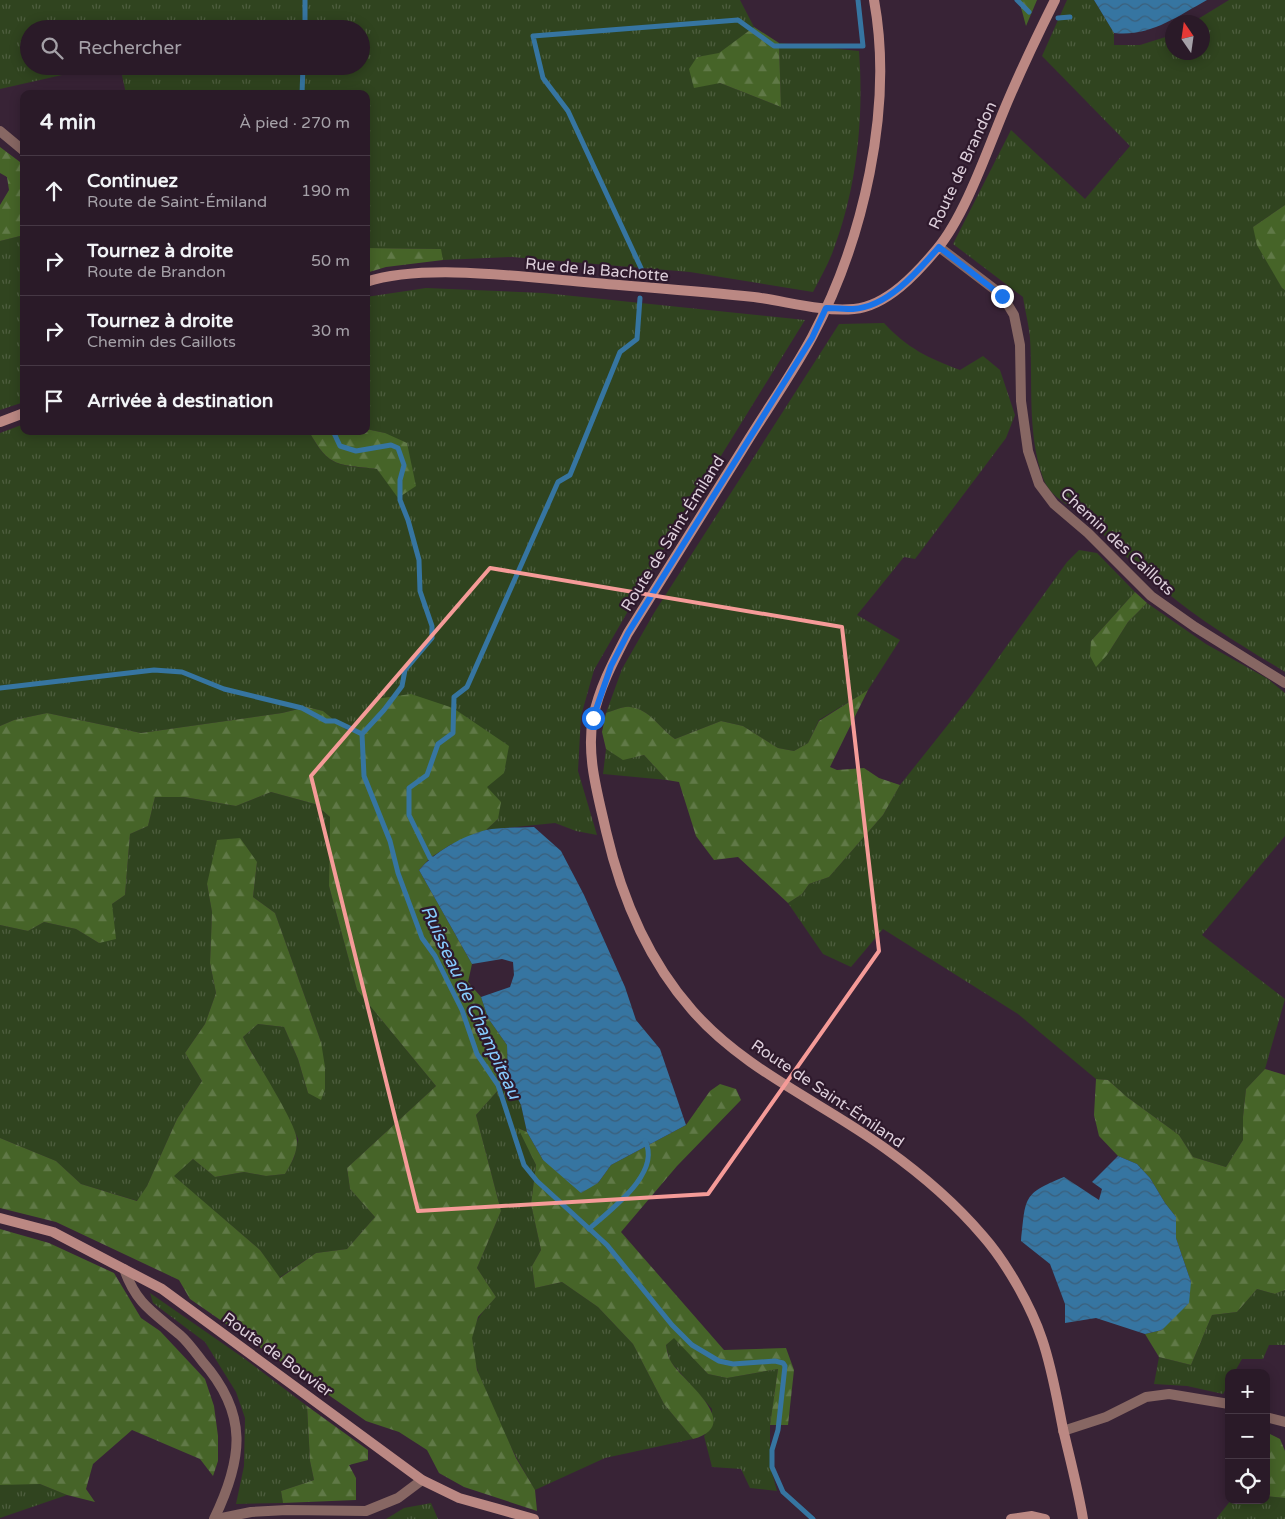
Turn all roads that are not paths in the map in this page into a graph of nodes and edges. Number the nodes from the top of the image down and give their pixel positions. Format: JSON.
{"nodes":[{"id":1,"x":874,"y":0,"type":"edge"},
{"id":2,"x":1055,"y":0,"type":"edge"},
{"id":3,"x":0,"y":131,"type":"edge"},
{"id":4,"x":20,"y":148,"type":"edge"},
{"id":5,"x":939,"y":247,"type":"junction"},
{"id":6,"x":370,"y":281,"type":"edge"},
{"id":7,"x":826,"y":308,"type":"junction"},
{"id":8,"x":20,"y":414,"type":"edge"},
{"id":9,"x":0,"y":422,"type":"edge"},
{"id":10,"x":1285,"y":683,"type":"edge"},
{"id":11,"x":0,"y":1218,"type":"edge"},
{"id":12,"x":124,"y":1269,"type":"junction"},
{"id":13,"x":1225,"y":1403,"type":"edge"},
{"id":14,"x":1270,"y":1418,"type":"edge"},
{"id":15,"x":1285,"y":1422,"type":"edge"},
{"id":16,"x":1064,"y":1431,"type":"junction"},
{"id":17,"x":422,"y":1480,"type":"junction"},
{"id":18,"x":216,"y":1519,"type":"edge"},
{"id":19,"x":534,"y":1519,"type":"edge"},
{"id":20,"x":1011,"y":1519,"type":"edge"},
{"id":21,"x":1045,"y":1519,"type":"edge"},
{"id":22,"x":1083,"y":1519,"type":"edge"}],
"edges":[{"from":1,"to":7,"type":"main road","name":"Route de Saint-Émiland"},
{"from":2,"to":5,"type":"main road","name":"Route de Brandon"},
{"from":3,"to":4,"type":"street"},
{"from":5,"to":7,"type":"main road","name":"Route de Brandon"},
{"from":5,"to":10,"type":"street","name":"Chemin des Caillots"},
{"from":6,"to":7,"type":"main road","name":"Rue de la Bachotte"},
{"from":7,"to":16,"type":"main road","name":"Route de Saint-Émiland"},
{"from":8,"to":9,"type":"main road"},
{"from":11,"to":12,"type":"main road","name":"Route de Bouvier"},
{"from":12,"to":17,"type":"main road","name":"Route de Bouvier"},
{"from":12,"to":18,"type":"street"},
{"from":13,"to":16,"type":"street"},
{"from":14,"to":15,"type":"street"},
{"from":16,"to":22,"type":"main road","name":"Route de Saint-Émiland"},
{"from":17,"to":18,"type":"street"},
{"from":17,"to":19,"type":"main road","name":"Route de Bouvier"},
{"from":20,"to":21,"type":"main road"}]}
